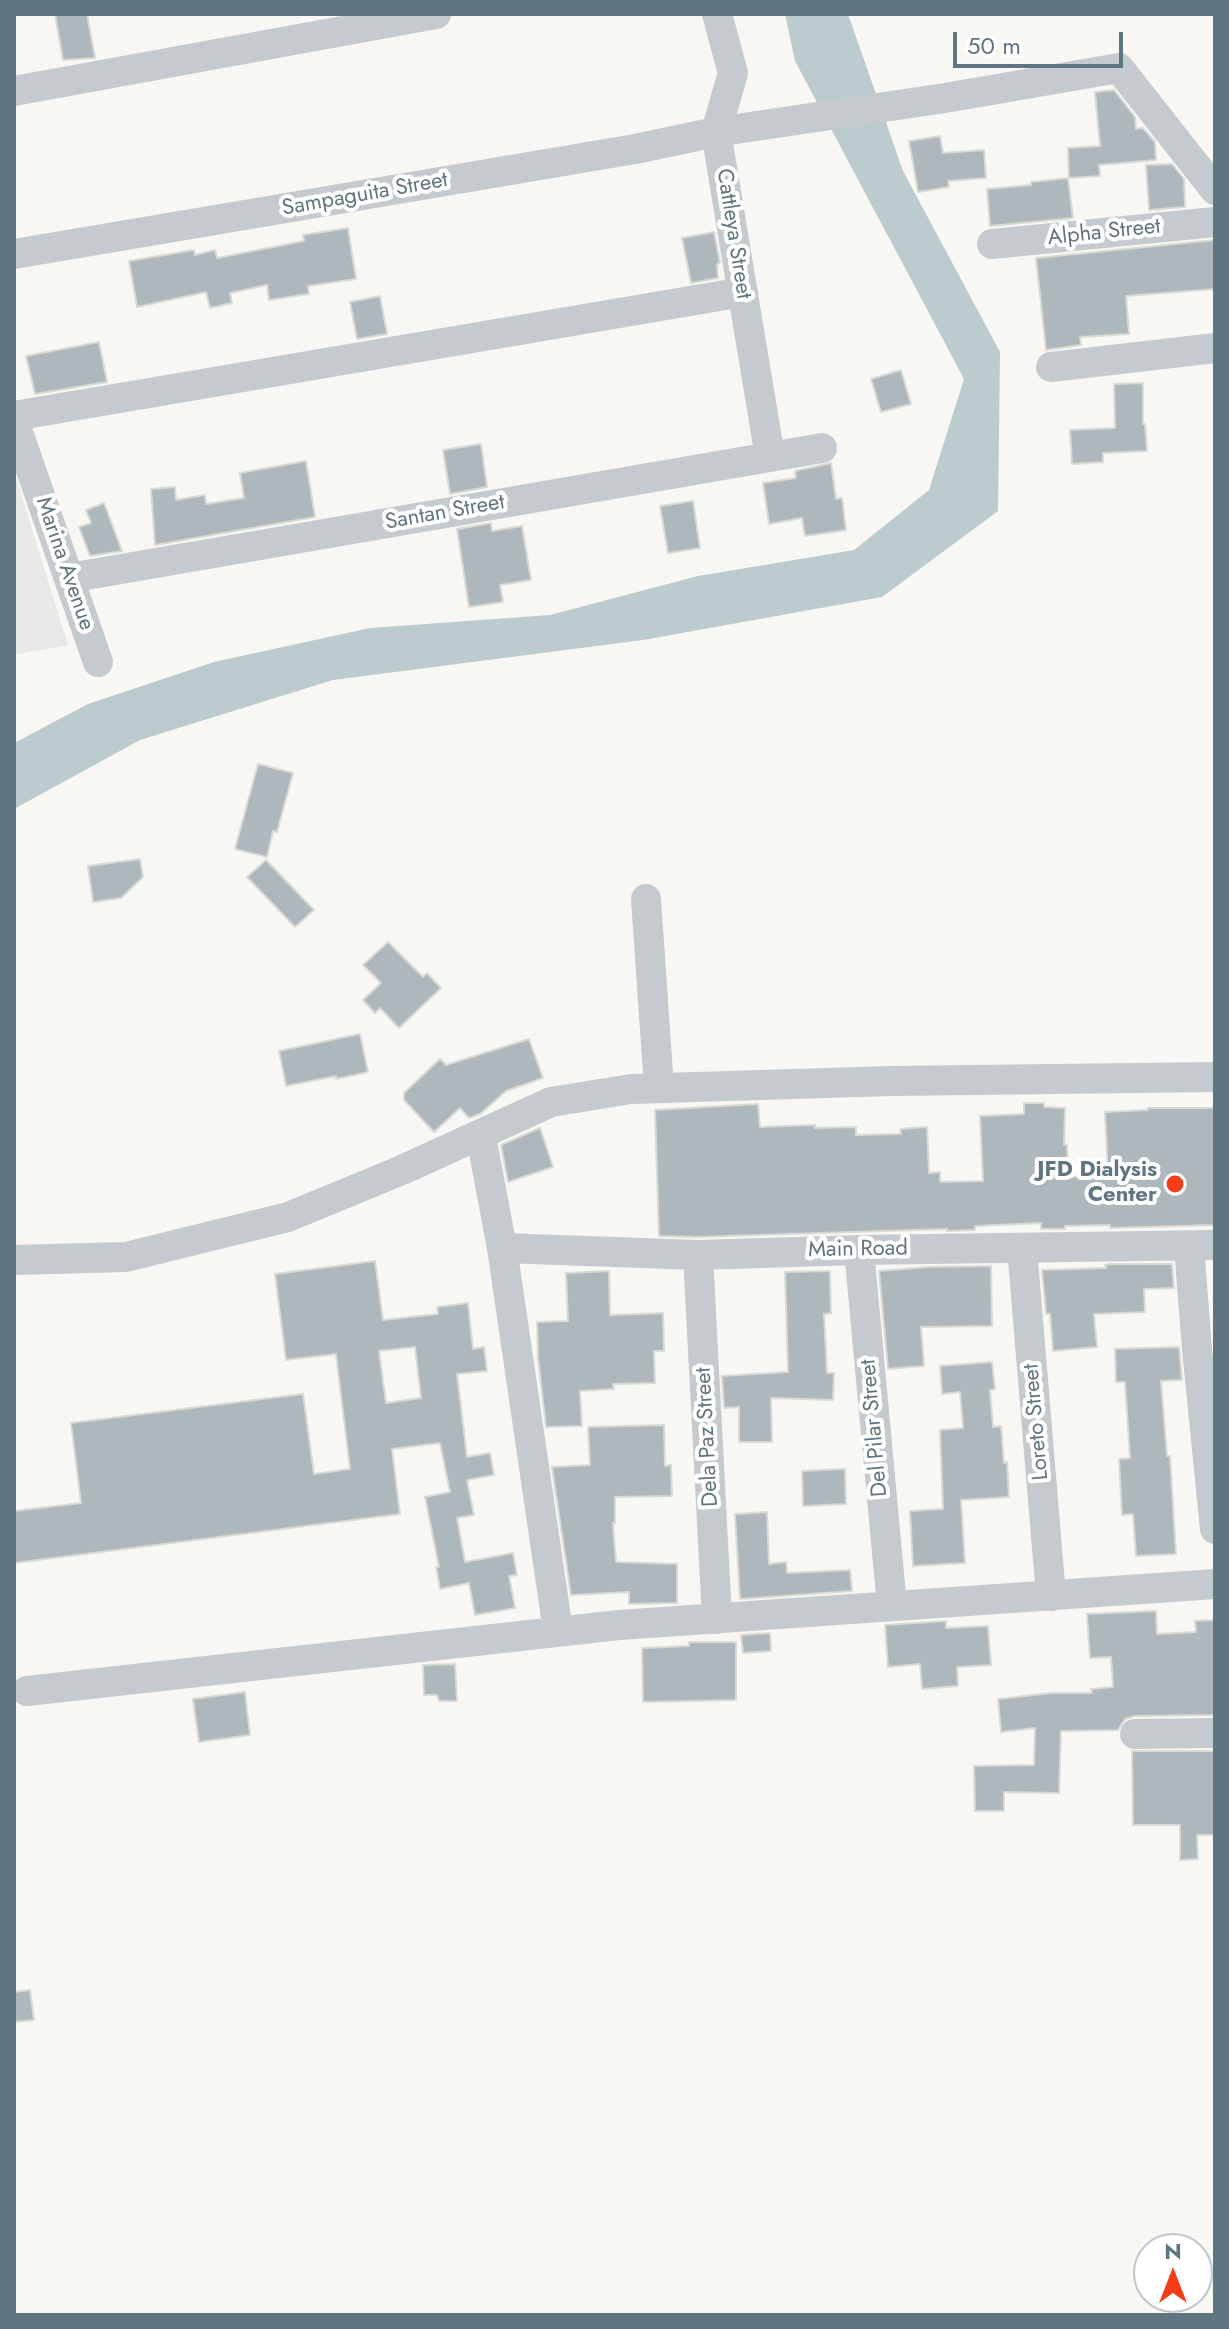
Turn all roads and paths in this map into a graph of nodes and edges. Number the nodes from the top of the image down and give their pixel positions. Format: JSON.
{"nodes":[{"id":1,"x":436,"y":14,"type":"edge"},
{"id":2,"x":717,"y":14,"type":"edge"},
{"id":3,"x":14,"y":91,"type":"edge"},
{"id":4,"x":716,"y":132,"type":"junction"},
{"id":5,"x":1215,"y":190,"type":"edge"},
{"id":6,"x":1215,"y":222,"type":"edge"},
{"id":7,"x":992,"y":244,"type":"dead end"},
{"id":8,"x":14,"y":254,"type":"edge"},
{"id":9,"x":743,"y":292,"type":"junction"},
{"id":10,"x":1215,"y":348,"type":"edge"},
{"id":11,"x":1051,"y":367,"type":"dead end"},
{"id":12,"x":14,"y":418,"type":"edge"},
{"id":13,"x":822,"y":448,"type":"dead end"},
{"id":14,"x":770,"y":457,"type":"junction"},
{"id":15,"x":69,"y":578,"type":"junction"},
{"id":16,"x":98,"y":662,"type":"dead end"},
{"id":17,"x":646,"y":899,"type":"dead end"},
{"id":18,"x":1215,"y":1077,"type":"edge"},
{"id":19,"x":659,"y":1088,"type":"junction"},
{"id":20,"x":481,"y":1136,"type":"junction"},
{"id":21,"x":1202,"y":1246,"type":"edge"},
{"id":22,"x":502,"y":1248,"type":"junction"},
{"id":23,"x":1022,"y":1248,"type":"junction"},
{"id":24,"x":859,"y":1250,"type":"junction"},
{"id":25,"x":698,"y":1255,"type":"junction"},
{"id":26,"x":14,"y":1260,"type":"edge"},
{"id":27,"x":1206,"y":1349,"type":"edge"},
{"id":28,"x":1215,"y":1529,"type":"edge"},
{"id":29,"x":1215,"y":1584,"type":"edge"},
{"id":30,"x":1051,"y":1596,"type":"junction"},
{"id":31,"x":892,"y":1606,"type":"junction"},
{"id":32,"x":717,"y":1619,"type":"junction"},
{"id":33,"x":558,"y":1631,"type":"junction"},
{"id":34,"x":27,"y":1691,"type":"dead end"},
{"id":35,"x":1215,"y":1733,"type":"edge"},
{"id":36,"x":1135,"y":1734,"type":"dead end"}],
"edges":[{"from":1,"to":3,"type":"street"},
{"from":2,"to":4,"type":"street","name":"Cattleya Street"},
{"from":4,"to":5,"type":"street","name":"Sampaguita Street"},
{"from":4,"to":8,"type":"street","name":"Sampaguita Street"},
{"from":4,"to":9,"type":"street","name":"Cattleya Street"},
{"from":6,"to":7,"type":"street","name":"Alpha Street"},
{"from":9,"to":12,"type":"street"},
{"from":9,"to":14,"type":"street","name":"Cattleya Street"},
{"from":10,"to":11,"type":"street"},
{"from":12,"to":15,"type":"street","name":"Marina Avenue"},
{"from":13,"to":14,"type":"street","name":"Santan Street"},
{"from":14,"to":15,"type":"street","name":"Santan Street"},
{"from":15,"to":16,"type":"street","name":"Marina Avenue"},
{"from":17,"to":19,"type":"street"},
{"from":18,"to":19,"type":"street"},
{"from":19,"to":20,"type":"street"},
{"from":20,"to":22,"type":"street"},
{"from":20,"to":26,"type":"street"},
{"from":21,"to":23,"type":"street","name":"Main Road"},
{"from":21,"to":27,"type":"street"},
{"from":22,"to":25,"type":"street","name":"Main Road"},
{"from":22,"to":33,"type":"street"},
{"from":23,"to":24,"type":"street","name":"Main Road"},
{"from":23,"to":30,"type":"street","name":"Loreto Street"},
{"from":24,"to":25,"type":"street","name":"Main Road"},
{"from":24,"to":31,"type":"street","name":"Del Pilar Street"},
{"from":25,"to":32,"type":"street","name":"Dela Paz Street"},
{"from":27,"to":28,"type":"street"},
{"from":29,"to":30,"type":"street"},
{"from":30,"to":31,"type":"street"},
{"from":31,"to":32,"type":"street"},
{"from":32,"to":33,"type":"street"},
{"from":33,"to":34,"type":"street"},
{"from":35,"to":36,"type":"street"}]}
